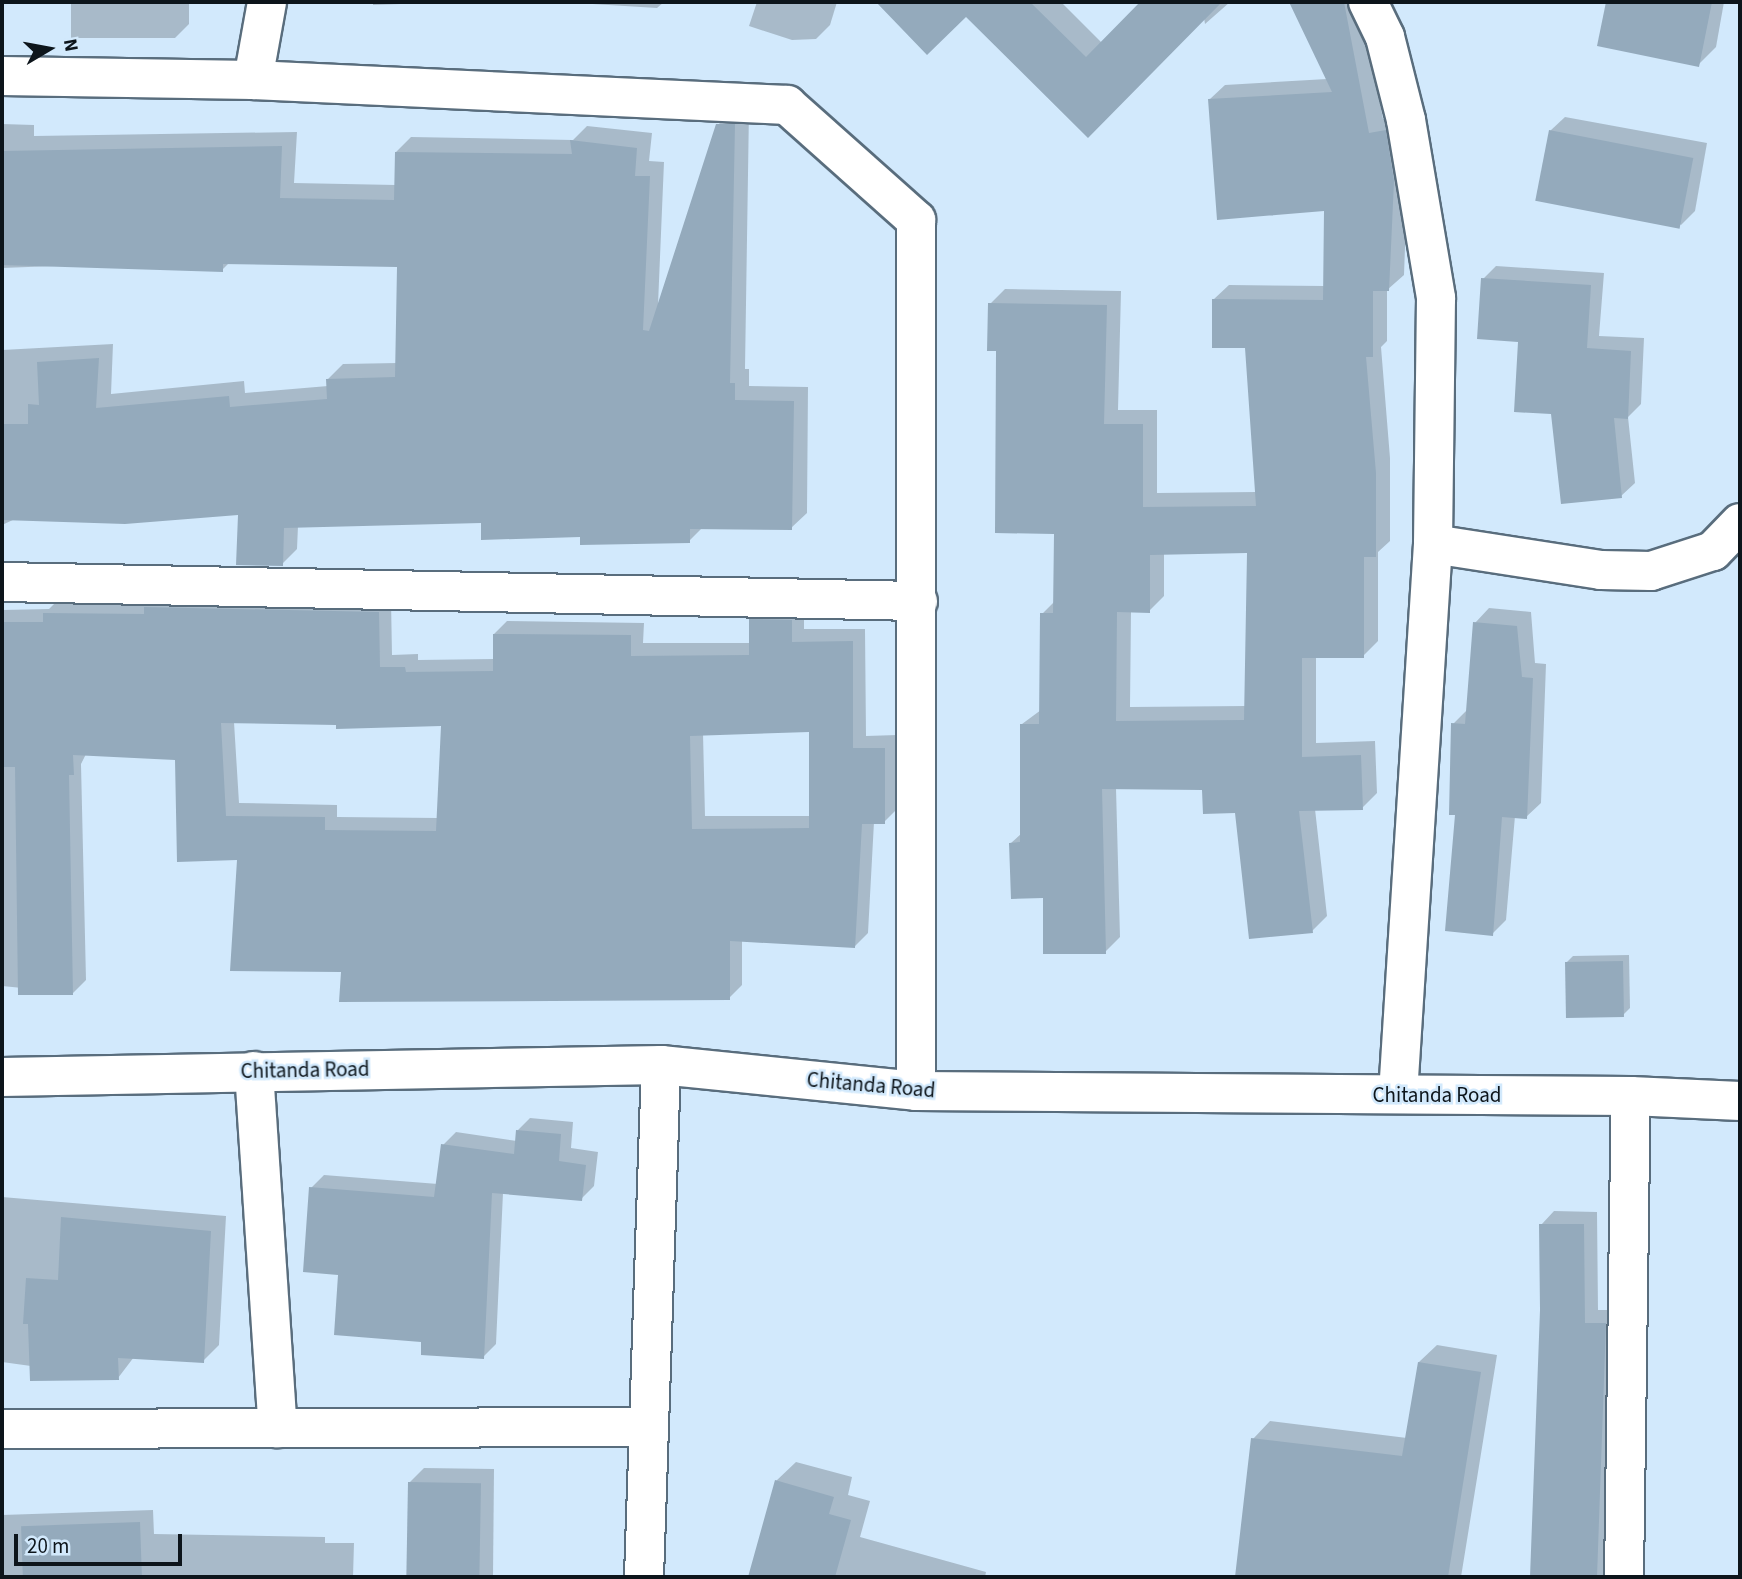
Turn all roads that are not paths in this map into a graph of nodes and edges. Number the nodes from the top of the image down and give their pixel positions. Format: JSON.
{"nodes":[{"id":1,"x":267,"y":2,"type":"edge"},
{"id":2,"x":1368,"y":2,"type":"edge"},
{"id":3,"x":2,"y":76,"type":"edge"},
{"id":4,"x":253,"y":80,"type":"junction"},
{"id":5,"x":1740,"y":523,"type":"edge"},
{"id":6,"x":1433,"y":544,"type":"junction"},
{"id":7,"x":2,"y":582,"type":"edge"},
{"id":8,"x":918,"y":601,"type":"junction"},
{"id":9,"x":661,"y":1065,"type":"junction"},
{"id":10,"x":254,"y":1071,"type":"junction"},
{"id":11,"x":2,"y":1077,"type":"edge"},
{"id":12,"x":916,"y":1091,"type":"junction"},
{"id":13,"x":1398,"y":1094,"type":"junction"},
{"id":14,"x":1631,"y":1096,"type":"junction"},
{"id":15,"x":1740,"y":1101,"type":"edge"},
{"id":16,"x":647,"y":1427,"type":"junction"},
{"id":17,"x":278,"y":1428,"type":"junction"},
{"id":18,"x":2,"y":1429,"type":"edge"},
{"id":19,"x":644,"y":1577,"type":"edge"},
{"id":20,"x":1624,"y":1577,"type":"edge"}],
"edges":[{"from":1,"to":4,"type":"street"},
{"from":2,"to":6,"type":"street"},
{"from":3,"to":4,"type":"street"},
{"from":4,"to":8,"type":"street"},
{"from":5,"to":6,"type":"street"},
{"from":6,"to":13,"type":"street"},
{"from":7,"to":8,"type":"street"},
{"from":8,"to":12,"type":"street"},
{"from":9,"to":10,"type":"street","name":"Chitanda Road"},
{"from":9,"to":12,"type":"street","name":"Chitanda Road"},
{"from":9,"to":16,"type":"street"},
{"from":10,"to":11,"type":"street","name":"Chitanda Road"},
{"from":10,"to":17,"type":"street"},
{"from":12,"to":13,"type":"street","name":"Chitanda Road"},
{"from":13,"to":14,"type":"street","name":"Chitanda Road"},
{"from":14,"to":15,"type":"street","name":"Chitanda Road"},
{"from":14,"to":20,"type":"street"},
{"from":16,"to":17,"type":"street"},
{"from":16,"to":19,"type":"street"},
{"from":17,"to":18,"type":"street"}]}
